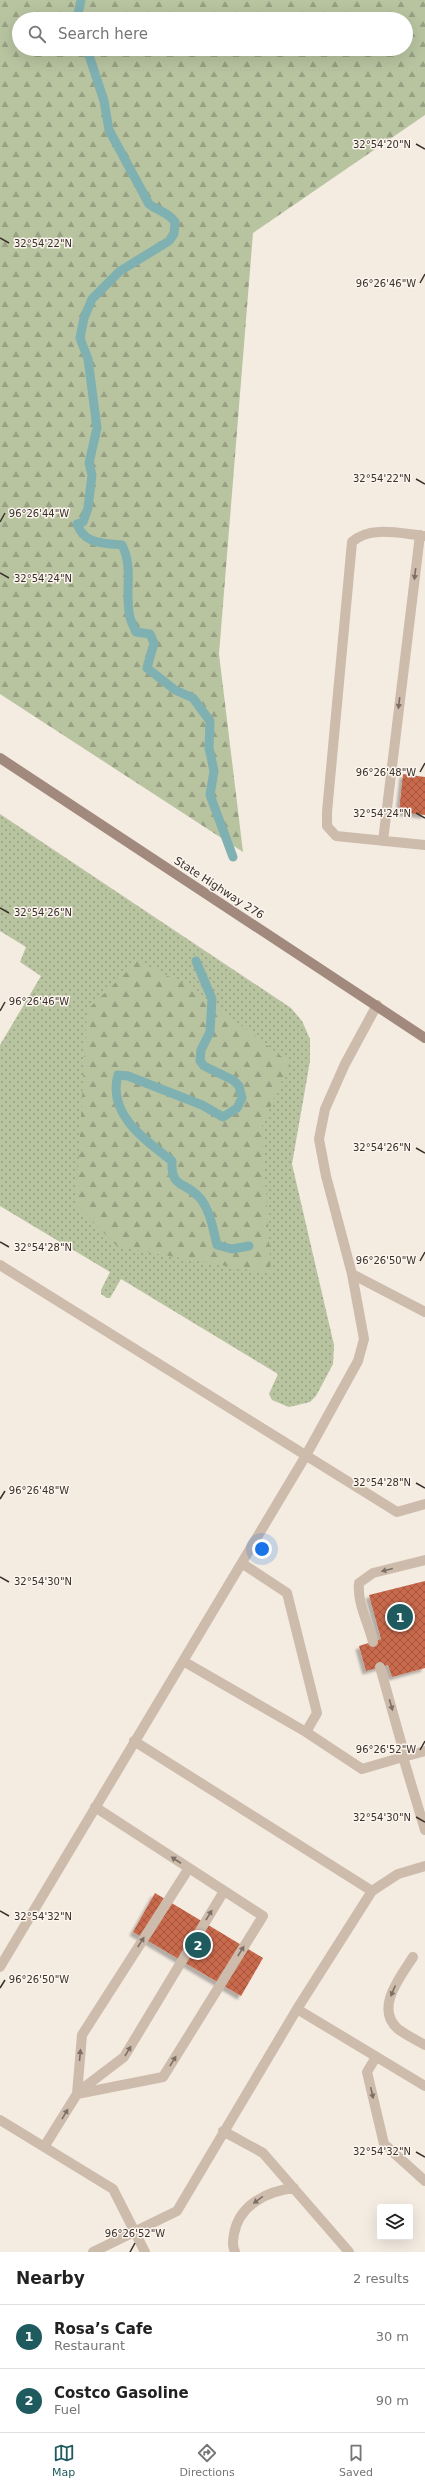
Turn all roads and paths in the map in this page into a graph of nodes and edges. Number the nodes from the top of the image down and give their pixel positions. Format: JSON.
{"nodes":[{"id":1,"x":422,"y":536,"type":"edge"},
{"id":2,"x":0,"y":758,"type":"edge"},
{"id":3,"x":383,"y":841,"type":"junction"},
{"id":4,"x":425,"y":845,"type":"edge"},
{"id":5,"x":377,"y":1005,"type":"junction"},
{"id":6,"x":425,"y":1038,"type":"edge"},
{"id":7,"x":0,"y":1265,"type":"edge"},
{"id":8,"x":352,"y":1274,"type":"junction"},
{"id":9,"x":425,"y":1312,"type":"edge"},
{"id":10,"x":306,"y":1457,"type":"junction"},
{"id":11,"x":425,"y":1504,"type":"edge"},
{"id":12,"x":425,"y":1560,"type":"edge"},
{"id":13,"x":242,"y":1564,"type":"junction"},
{"id":14,"x":373,"y":1642,"type":"dead end"},
{"id":15,"x":183,"y":1661,"type":"junction"},
{"id":16,"x":380,"y":1667,"type":"dead end"},
{"id":17,"x":306,"y":1732,"type":"junction"},
{"id":18,"x":134,"y":1742,"type":"junction"},
{"id":19,"x":425,"y":1751,"type":"edge"},
{"id":20,"x":404,"y":1757,"type":"junction"},
{"id":21,"x":95,"y":1807,"type":"junction"},
{"id":22,"x":425,"y":1830,"type":"edge"},
{"id":23,"x":425,"y":1866,"type":"edge"},
{"id":24,"x":189,"y":1868,"type":"junction"},
{"id":25,"x":224,"y":1891,"type":"junction"},
{"id":26,"x":372,"y":1891,"type":"junction"},
{"id":27,"x":413,"y":1957,"type":"dead end"},
{"id":28,"x":0,"y":1967,"type":"edge"},
{"id":29,"x":297,"y":2009,"type":"junction"},
{"id":30,"x":425,"y":2045,"type":"edge"},
{"id":31,"x":376,"y":2057,"type":"junction"},
{"id":32,"x":425,"y":2086,"type":"edge"},
{"id":33,"x":77,"y":2094,"type":"junction"},
{"id":34,"x":0,"y":2120,"type":"edge"},
{"id":35,"x":223,"y":2131,"type":"junction"},
{"id":36,"x":44,"y":2147,"type":"junction"},
{"id":37,"x":425,"y":2181,"type":"edge"},
{"id":38,"x":294,"y":2188,"type":"junction"},
{"id":39,"x":136,"y":2233,"type":"junction"},
{"id":40,"x":93,"y":2252,"type":"edge"},
{"id":41,"x":146,"y":2252,"type":"edge"},
{"id":42,"x":235,"y":2252,"type":"edge"},
{"id":43,"x":349,"y":2252,"type":"edge"}],
"edges":[{"from":1,"to":3,"type":"lane","one_way":true},
{"from":1,"to":3,"type":"lane"},
{"from":2,"to":5,"type":"street","name":"State Highway 276"},
{"from":3,"to":4,"type":"lane"},
{"from":5,"to":6,"type":"street","name":"State Highway 276"},
{"from":5,"to":8,"type":"lane"},
{"from":7,"to":10,"type":"lane"},
{"from":8,"to":9,"type":"lane"},
{"from":8,"to":10,"type":"lane"},
{"from":10,"to":11,"type":"lane"},
{"from":10,"to":13,"type":"lane"},
{"from":12,"to":14,"type":"lane","one_way":true},
{"from":13,"to":15,"type":"lane"},
{"from":13,"to":17,"type":"lane"},
{"from":15,"to":17,"type":"lane"},
{"from":15,"to":18,"type":"lane"},
{"from":16,"to":20,"type":"lane","one_way":true},
{"from":17,"to":20,"type":"lane"},
{"from":18,"to":21,"type":"lane"},
{"from":18,"to":26,"type":"lane"},
{"from":19,"to":20,"type":"lane"},
{"from":20,"to":22,"type":"lane"},
{"from":24,"to":21,"type":"lane","one_way":true},
{"from":21,"to":28,"type":"lane"},
{"from":23,"to":26,"type":"lane"},
{"from":24,"to":25,"type":"lane"},
{"from":33,"to":24,"type":"lane","one_way":true},
{"from":33,"to":25,"type":"lane","one_way":true},
{"from":33,"to":25,"type":"lane","one_way":true},
{"from":26,"to":29,"type":"lane"},
{"from":27,"to":30,"type":"lane","one_way":true},
{"from":29,"to":31,"type":"lane"},
{"from":29,"to":35,"type":"lane"},
{"from":31,"to":32,"type":"lane"},
{"from":31,"to":37,"type":"lane","one_way":true},
{"from":36,"to":33,"type":"lane","one_way":true},
{"from":34,"to":36,"type":"lane"},
{"from":35,"to":38,"type":"lane"},
{"from":35,"to":39,"type":"lane"},
{"from":36,"to":39,"type":"lane"},
{"from":38,"to":42,"type":"lane","one_way":true},
{"from":38,"to":43,"type":"lane"},
{"from":39,"to":40,"type":"lane"},
{"from":39,"to":41,"type":"lane"}]}
